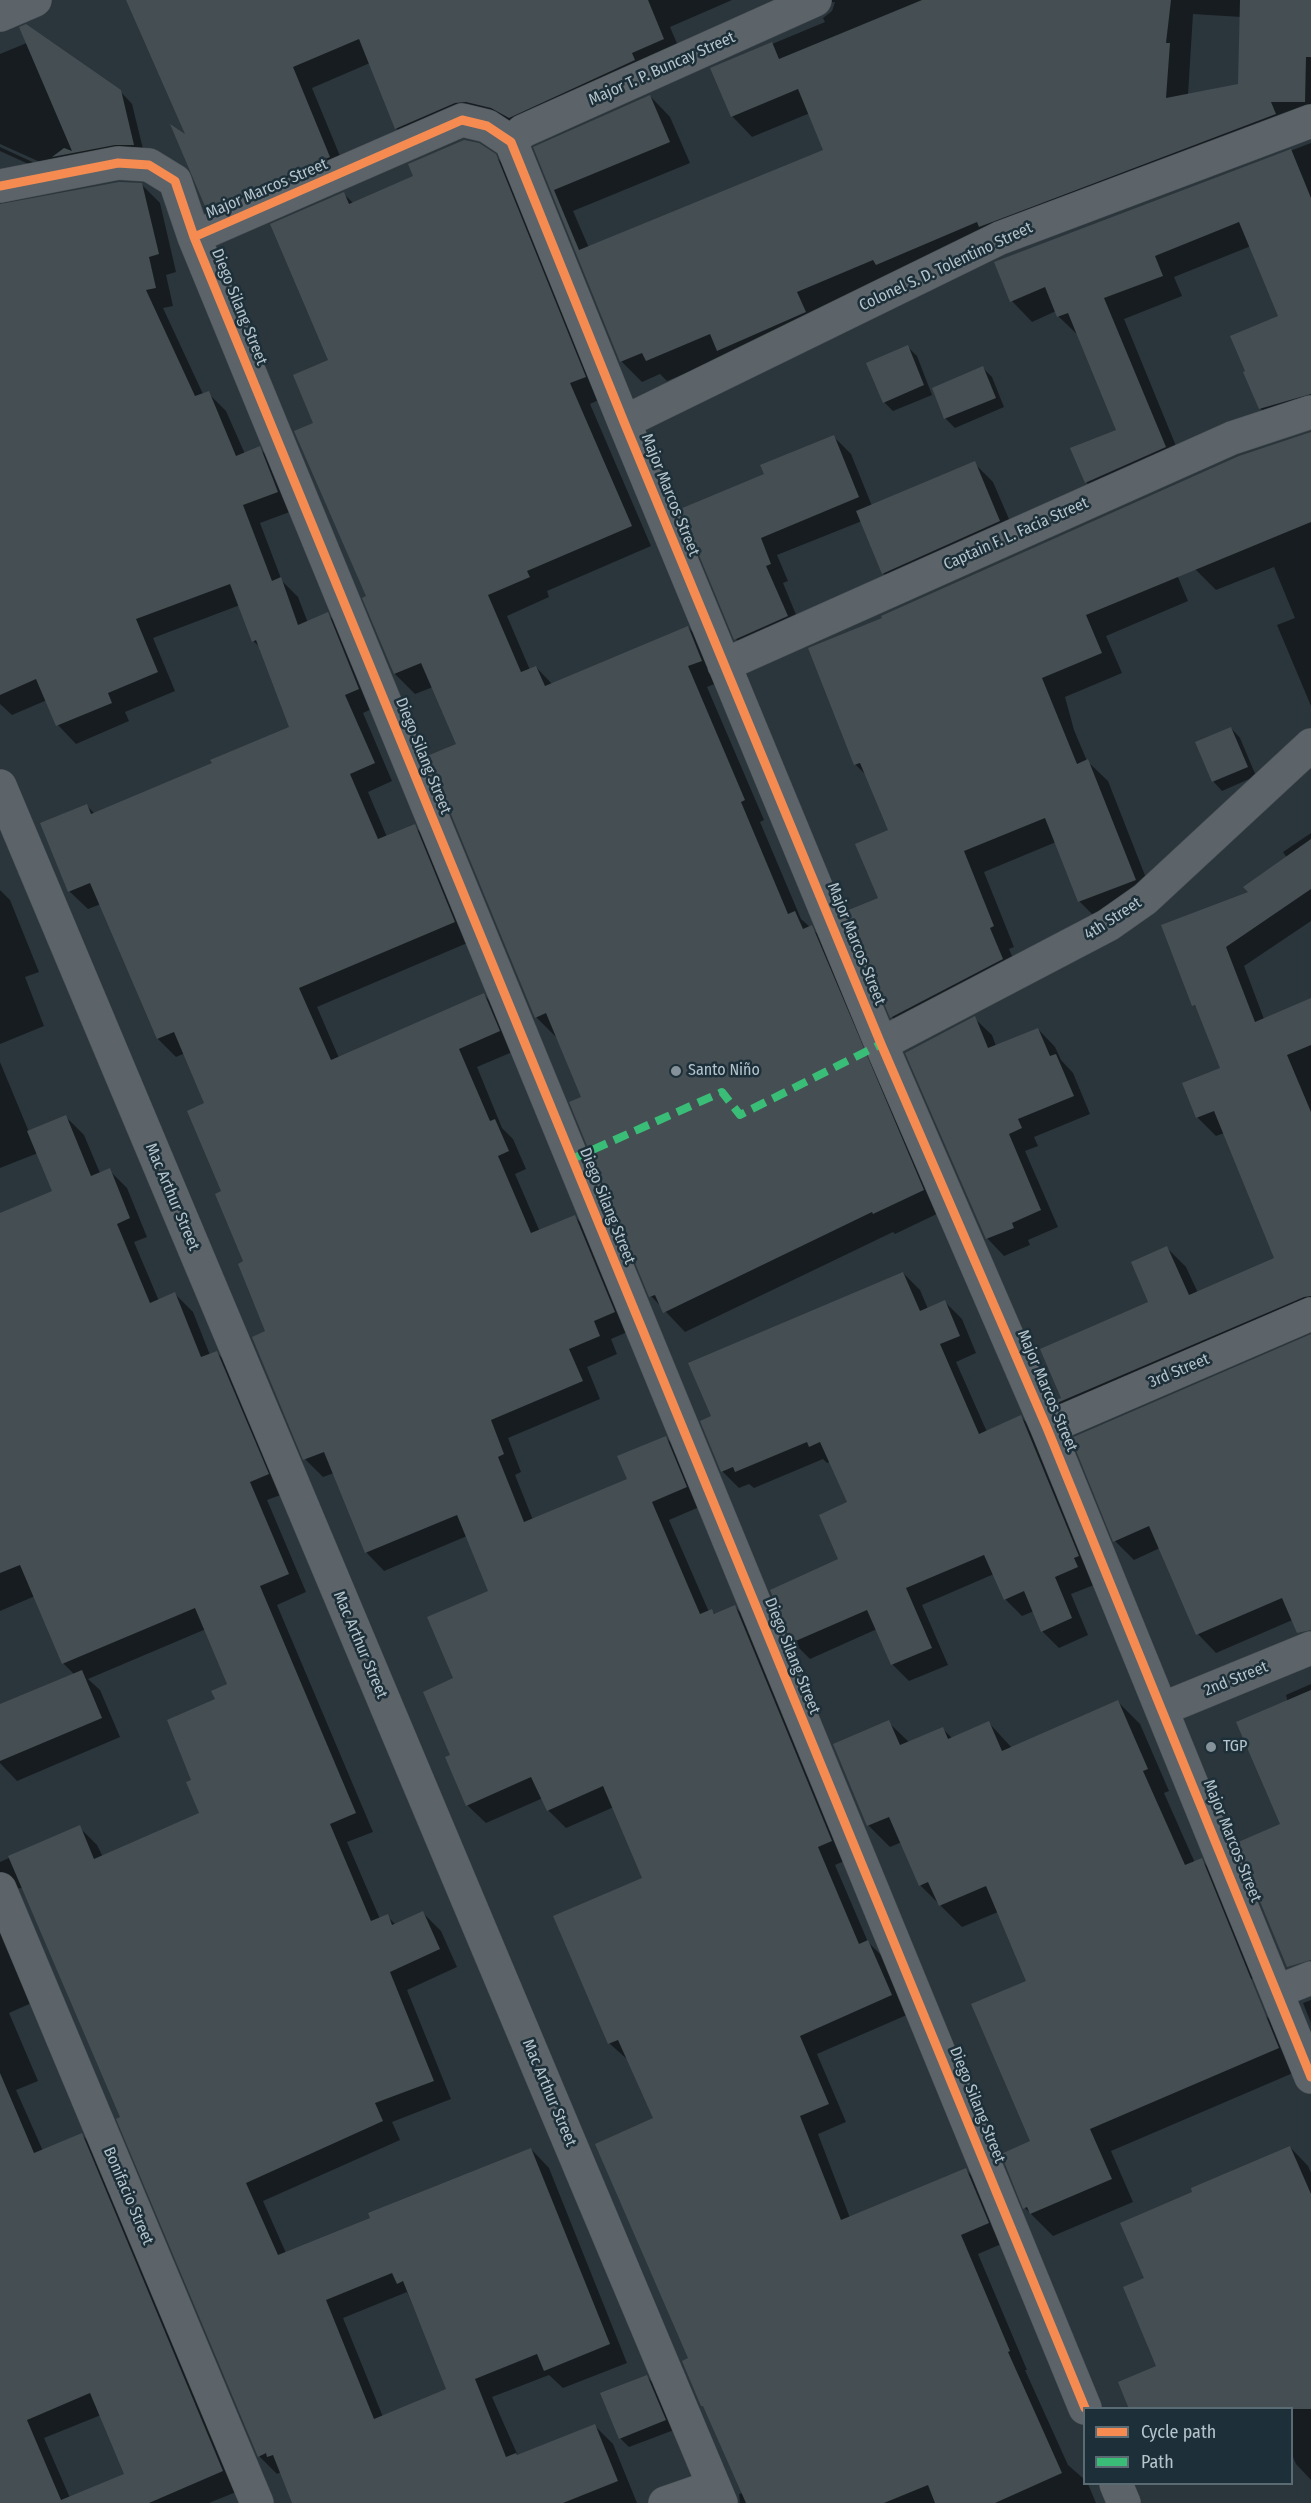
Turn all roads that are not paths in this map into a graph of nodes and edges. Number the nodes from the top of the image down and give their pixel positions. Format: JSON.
{"nodes":[{"id":1,"x":35,"y":0,"type":"edge"},
{"id":2,"x":815,"y":0,"type":"edge"},
{"id":3,"x":0,"y":15,"type":"edge"},
{"id":4,"x":1311,"y":121,"type":"edge"},
{"id":5,"x":511,"y":142,"type":"junction"},
{"id":6,"x":0,"y":186,"type":"edge"},
{"id":7,"x":194,"y":237,"type":"junction"},
{"id":8,"x":1311,"y":412,"type":"edge"},
{"id":9,"x":624,"y":422,"type":"junction"},
{"id":10,"x":724,"y":665,"type":"junction"},
{"id":11,"x":1311,"y":745,"type":"edge"},
{"id":12,"x":0,"y":786,"type":"edge"},
{"id":13,"x":881,"y":1044,"type":"junction"},
{"id":14,"x":1311,"y":1314,"type":"edge"},
{"id":15,"x":1047,"y":1428,"type":"junction"},
{"id":16,"x":1311,"y":1648,"type":"edge"},
{"id":17,"x":1162,"y":1709,"type":"junction"},
{"id":18,"x":0,"y":1889,"type":"edge"},
{"id":19,"x":1311,"y":1978,"type":"edge"},
{"id":20,"x":1278,"y":1991,"type":"junction"},
{"id":21,"x":1311,"y":2077,"type":"edge"},
{"id":22,"x":1084,"y":2407,"type":"edge"},
{"id":23,"x":1116,"y":2485,"type":"edge"},
{"id":24,"x":718,"y":2495,"type":"edge"},
{"id":25,"x":257,"y":2503,"type":"edge"},
{"id":26,"x":665,"y":2503,"type":"edge"},
{"id":27,"x":1124,"y":2503,"type":"edge"}],
"edges":[{"from":1,"to":3,"type":"street"},
{"from":2,"to":5,"type":"street","name":"Major T. P. Buncay Street"},
{"from":4,"to":9,"type":"street","name":"Colonel S. D. Tolentino Street"},
{"from":5,"to":7,"type":"street","name":"Major Marcos Street"},
{"from":5,"to":9,"type":"street","name":"Major Marcos Street"},
{"from":6,"to":7,"type":"street","name":"Diego Silang Street"},
{"from":7,"to":22,"type":"street","name":"Diego Silang Street"},
{"from":8,"to":10,"type":"street","name":"Captain F. L. Facia Street"},
{"from":9,"to":10,"type":"street","name":"Major Marcos Street"},
{"from":10,"to":13,"type":"street","name":"Major Marcos Street"},
{"from":11,"to":13,"type":"street","name":"4th Street"},
{"from":12,"to":24,"type":"street","name":"Mac Arthur Street"},
{"from":13,"to":15,"type":"street","name":"Major Marcos Street"},
{"from":14,"to":15,"type":"street","name":"3rd Street"},
{"from":15,"to":17,"type":"street","name":"Major Marcos Street"},
{"from":16,"to":17,"type":"street","name":"2nd Street"},
{"from":17,"to":20,"type":"street","name":"Major Marcos Street"},
{"from":18,"to":25,"type":"street","name":"Bonifacio Street"},
{"from":19,"to":20,"type":"street"},
{"from":20,"to":21,"type":"street","name":"Major Marcos Street"},
{"from":23,"to":27,"type":"street"},
{"from":24,"to":26,"type":"street"}]}
